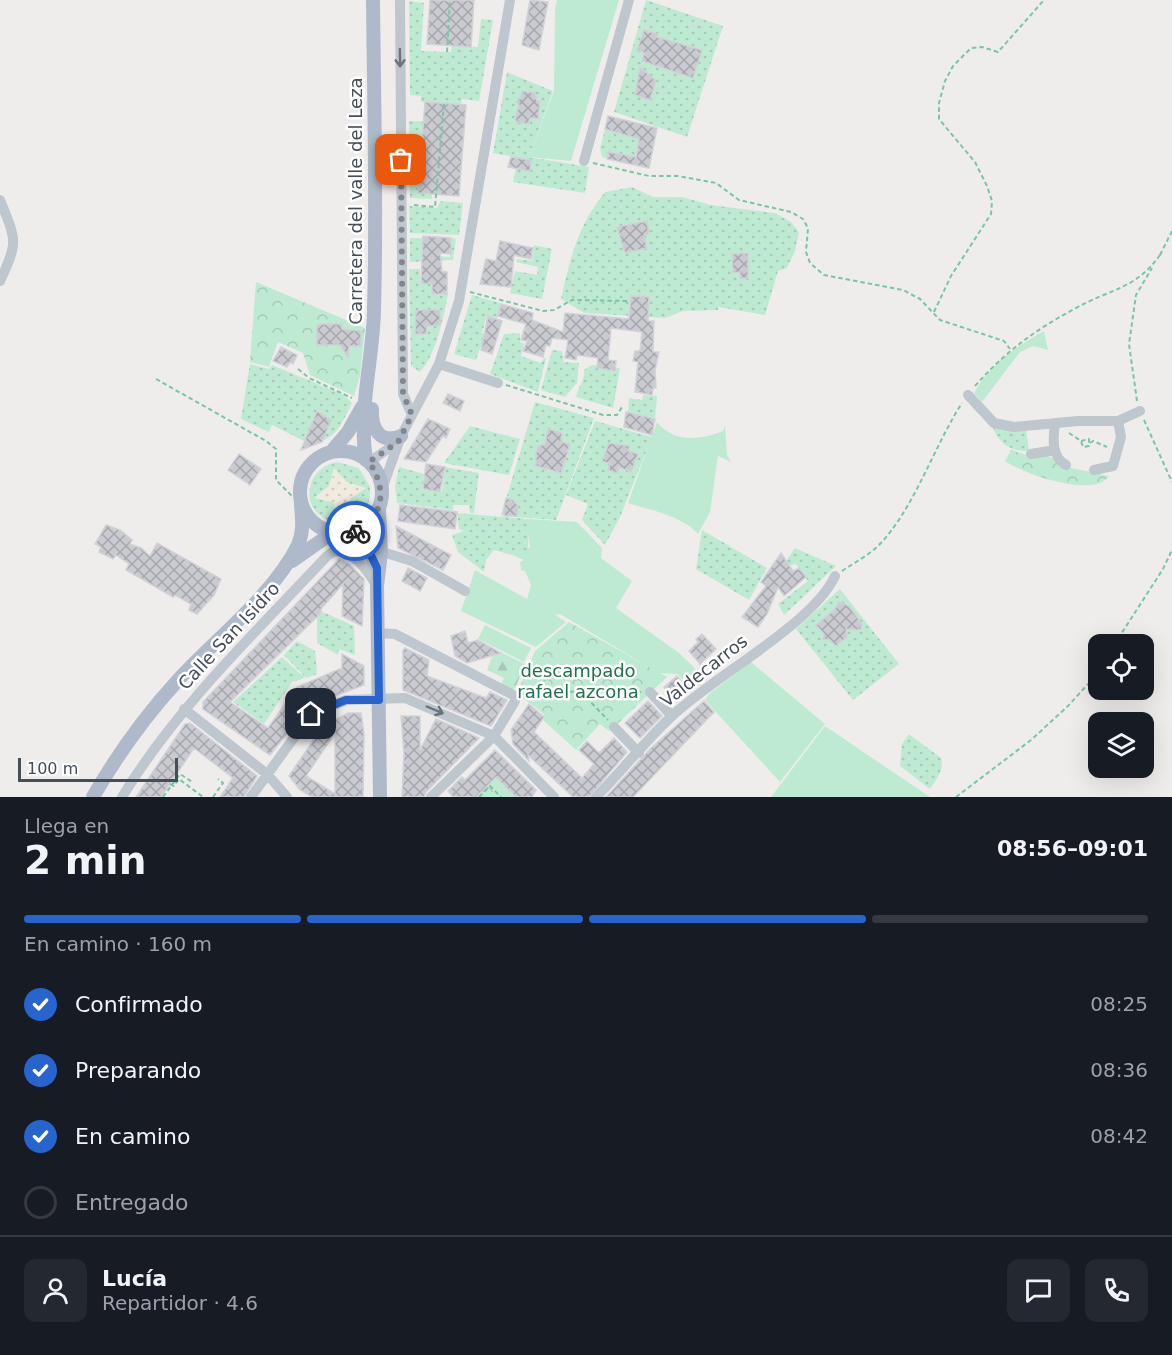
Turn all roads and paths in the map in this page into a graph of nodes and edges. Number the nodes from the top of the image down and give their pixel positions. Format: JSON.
{"nodes":[{"id":1,"x":374,"y":0,"type":"edge"},
{"id":2,"x":400,"y":0,"type":"edge"},
{"id":3,"x":450,"y":0,"type":"edge"},
{"id":4,"x":510,"y":0,"type":"edge"},
{"id":5,"x":629,"y":0,"type":"edge"},
{"id":6,"x":1044,"y":0,"type":"edge"},
{"id":7,"x":447,"y":52,"type":"dead end"},
{"id":8,"x":444,"y":104,"type":"dead end"},
{"id":9,"x":585,"y":161,"type":"joint"},
{"id":10,"x":0,"y":200,"type":"edge"},
{"id":11,"x":414,"y":205,"type":"dead end"},
{"id":12,"x":1172,"y":231,"type":"edge"},
{"id":13,"x":0,"y":280,"type":"edge"},
{"id":14,"x":470,"y":292,"type":"dead end"},
{"id":15,"x":628,"y":301,"type":"dead end"},
{"id":16,"x":934,"y":312,"type":"junction"},
{"id":17,"x":373,"y":339,"type":"junction"},
{"id":18,"x":1010,"y":349,"type":"dead end"},
{"id":19,"x":439,"y":364,"type":"junction"},
{"id":20,"x":298,"y":369,"type":"dead end"},
{"id":21,"x":156,"y":379,"type":"dead end"},
{"id":22,"x":498,"y":382,"type":"joint"},
{"id":23,"x":968,"y":395,"type":"dead end"},
{"id":24,"x":365,"y":399,"type":"junction"},
{"id":25,"x":622,"y":407,"type":"dead end"},
{"id":26,"x":1140,"y":411,"type":"junction"},
{"id":27,"x":412,"y":415,"type":"junction"},
{"id":28,"x":1118,"y":421,"type":"junction"},
{"id":29,"x":1055,"y":423,"type":"junction"},
{"id":30,"x":399,"y":439,"type":"junction"},
{"id":31,"x":1090,"y":442,"type":"junction"},
{"id":32,"x":1118,"y":449,"type":"junction"},
{"id":33,"x":1055,"y":450,"type":"junction"},
{"id":34,"x":331,"y":452,"type":"junction"},
{"id":35,"x":1031,"y":454,"type":"dead end"},
{"id":36,"x":368,"y":461,"type":"junction"},
{"id":37,"x":1065,"y":465,"type":"dead end"},
{"id":38,"x":1094,"y":470,"type":"dead end"},
{"id":39,"x":1172,"y":482,"type":"edge"},
{"id":40,"x":382,"y":489,"type":"junction"},
{"id":41,"x":301,"y":506,"type":"junction"},
{"id":42,"x":379,"y":509,"type":"junction"},
{"id":43,"x":339,"y":533,"type":"junction"},
{"id":44,"x":367,"y":547,"type":"junction"},
{"id":45,"x":1172,"y":550,"type":"edge"},
{"id":46,"x":381,"y":553,"type":"junction"},
{"id":47,"x":283,"y":568,"type":"junction"},
{"id":48,"x":377,"y":568,"type":"junction"},
{"id":49,"x":835,"y":576,"type":"dead end"},
{"id":50,"x":377,"y":586,"type":"junction"},
{"id":51,"x":465,"y":591,"type":"dead end"},
{"id":52,"x":377,"y":633,"type":"junction"},
{"id":53,"x":1121,"y":634,"type":"edge"},
{"id":54,"x":1088,"y":684,"type":"edge"},
{"id":55,"x":581,"y":692,"type":"junction"},
{"id":56,"x":650,"y":692,"type":"joint"},
{"id":57,"x":515,"y":696,"type":"junction"},
{"id":58,"x":379,"y":700,"type":"junction"},
{"id":59,"x":184,"y":709,"type":"junction"},
{"id":60,"x":672,"y":716,"type":"junction"},
{"id":61,"x":614,"y":727,"type":"joint"},
{"id":62,"x":494,"y":736,"type":"junction"},
{"id":63,"x":639,"y":753,"type":"junction"},
{"id":64,"x":267,"y":774,"type":"junction"},
{"id":65,"x":218,"y":779,"type":"dead end"},
{"id":66,"x":192,"y":782,"type":"dead end"},
{"id":67,"x":171,"y":784,"type":"junction"},
{"id":68,"x":498,"y":794,"type":"junction"},
{"id":69,"x":93,"y":797,"type":"edge"},
{"id":70,"x":122,"y":797,"type":"edge"},
{"id":71,"x":163,"y":797,"type":"edge"},
{"id":72,"x":203,"y":797,"type":"edge"},
{"id":73,"x":213,"y":797,"type":"edge"},
{"id":74,"x":251,"y":797,"type":"edge"},
{"id":75,"x":287,"y":797,"type":"edge"},
{"id":76,"x":380,"y":797,"type":"edge"},
{"id":77,"x":431,"y":797,"type":"edge"},
{"id":78,"x":478,"y":797,"type":"edge"},
{"id":79,"x":495,"y":797,"type":"edge"},
{"id":80,"x":501,"y":797,"type":"edge"},
{"id":81,"x":554,"y":797,"type":"edge"},
{"id":82,"x":597,"y":797,"type":"edge"},
{"id":83,"x":956,"y":797,"type":"edge"}],
"edges":[{"from":1,"to":17,"type":"main road","name":"Carretera del valle del Leza"},
{"from":2,"to":27,"type":"street","one_way":true},
{"from":3,"to":7,"type":"path"},
{"from":4,"to":19,"type":"street"},
{"from":5,"to":9,"type":"street"},
{"from":6,"to":16,"type":"path"},
{"from":8,"to":11,"type":"path"},
{"from":9,"to":16,"type":"path"},
{"from":10,"to":13,"type":"street"},
{"from":12,"to":26,"type":"path"},
{"from":14,"to":15,"type":"path"},
{"from":16,"to":18,"type":"path"},
{"from":17,"to":24,"type":"main road","name":"Carretera del valle del Leza"},
{"from":17,"to":30,"type":"main road"},
{"from":19,"to":22,"type":"street"},
{"from":19,"to":27,"type":"street"},
{"from":20,"to":24,"type":"path"},
{"from":21,"to":41,"type":"path"},
{"from":22,"to":25,"type":"path"},
{"from":23,"to":29,"type":"street"},
{"from":24,"to":34,"type":"main road"},
{"from":24,"to":36,"type":"main road","name":"Carretera del valle del Leza"},
{"from":26,"to":28,"type":"street"},
{"from":26,"to":39,"type":"path"},
{"from":27,"to":30,"type":"street"},
{"from":28,"to":29,"type":"street"},
{"from":28,"to":32,"type":"street"},
{"from":29,"to":33,"type":"street"},
{"from":30,"to":36,"type":"street"},
{"from":30,"to":40,"type":"street"},
{"from":31,"to":31,"type":"path"},
{"from":31,"to":32,"type":"path"},
{"from":32,"to":38,"type":"street"},
{"from":33,"to":35,"type":"street"},
{"from":33,"to":37,"type":"street"},
{"from":34,"to":36,"type":"main road"},
{"from":34,"to":41,"type":"main road"},
{"from":36,"to":40,"type":"main road"},
{"from":40,"to":42,"type":"main road"},
{"from":41,"to":43,"type":"main road"},
{"from":41,"to":47,"type":"main road"},
{"from":42,"to":43,"type":"main road"},
{"from":42,"to":46,"type":"main road"},
{"from":43,"to":44,"type":"main road"},
{"from":43,"to":47,"type":"main road"},
{"from":44,"to":46,"type":"street"},
{"from":44,"to":48,"type":"main road"},
{"from":45,"to":53,"type":"path"},
{"from":46,"to":48,"type":"main road"},
{"from":46,"to":51,"type":"street"},
{"from":47,"to":69,"type":"main road"},
{"from":48,"to":50,"type":"main road"},
{"from":49,"to":60,"type":"street","name":"Valdecarros"},
{"from":50,"to":52,"type":"main road"},
{"from":50,"to":59,"type":"street","name":"Calle San Isidro"},
{"from":52,"to":57,"type":"street"},
{"from":52,"to":58,"type":"main road"},
{"from":54,"to":83,"type":"path"},
{"from":55,"to":56,"type":"path"},
{"from":55,"to":57,"type":"path"},
{"from":55,"to":61,"type":"path"},
{"from":56,"to":60,"type":"street"},
{"from":57,"to":62,"type":"street"},
{"from":58,"to":62,"type":"street","one_way":true},
{"from":58,"to":64,"type":"street"},
{"from":58,"to":76,"type":"main road"},
{"from":59,"to":64,"type":"street"},
{"from":59,"to":70,"type":"street","name":"Calle San Isidro"},
{"from":60,"to":63,"type":"street","name":"Valdecarros"},
{"from":61,"to":63,"type":"street"},
{"from":62,"to":77,"type":"street"},
{"from":62,"to":81,"type":"street"},
{"from":63,"to":82,"type":"street","name":"Valdecarros"},
{"from":64,"to":74,"type":"street"},
{"from":64,"to":75,"type":"street"},
{"from":65,"to":73,"type":"path"},
{"from":66,"to":67,"type":"path"},
{"from":67,"to":71,"type":"path"},
{"from":67,"to":72,"type":"path"},
{"from":68,"to":78,"type":"path"},
{"from":68,"to":79,"type":"path"},
{"from":68,"to":80,"type":"path"}]}
